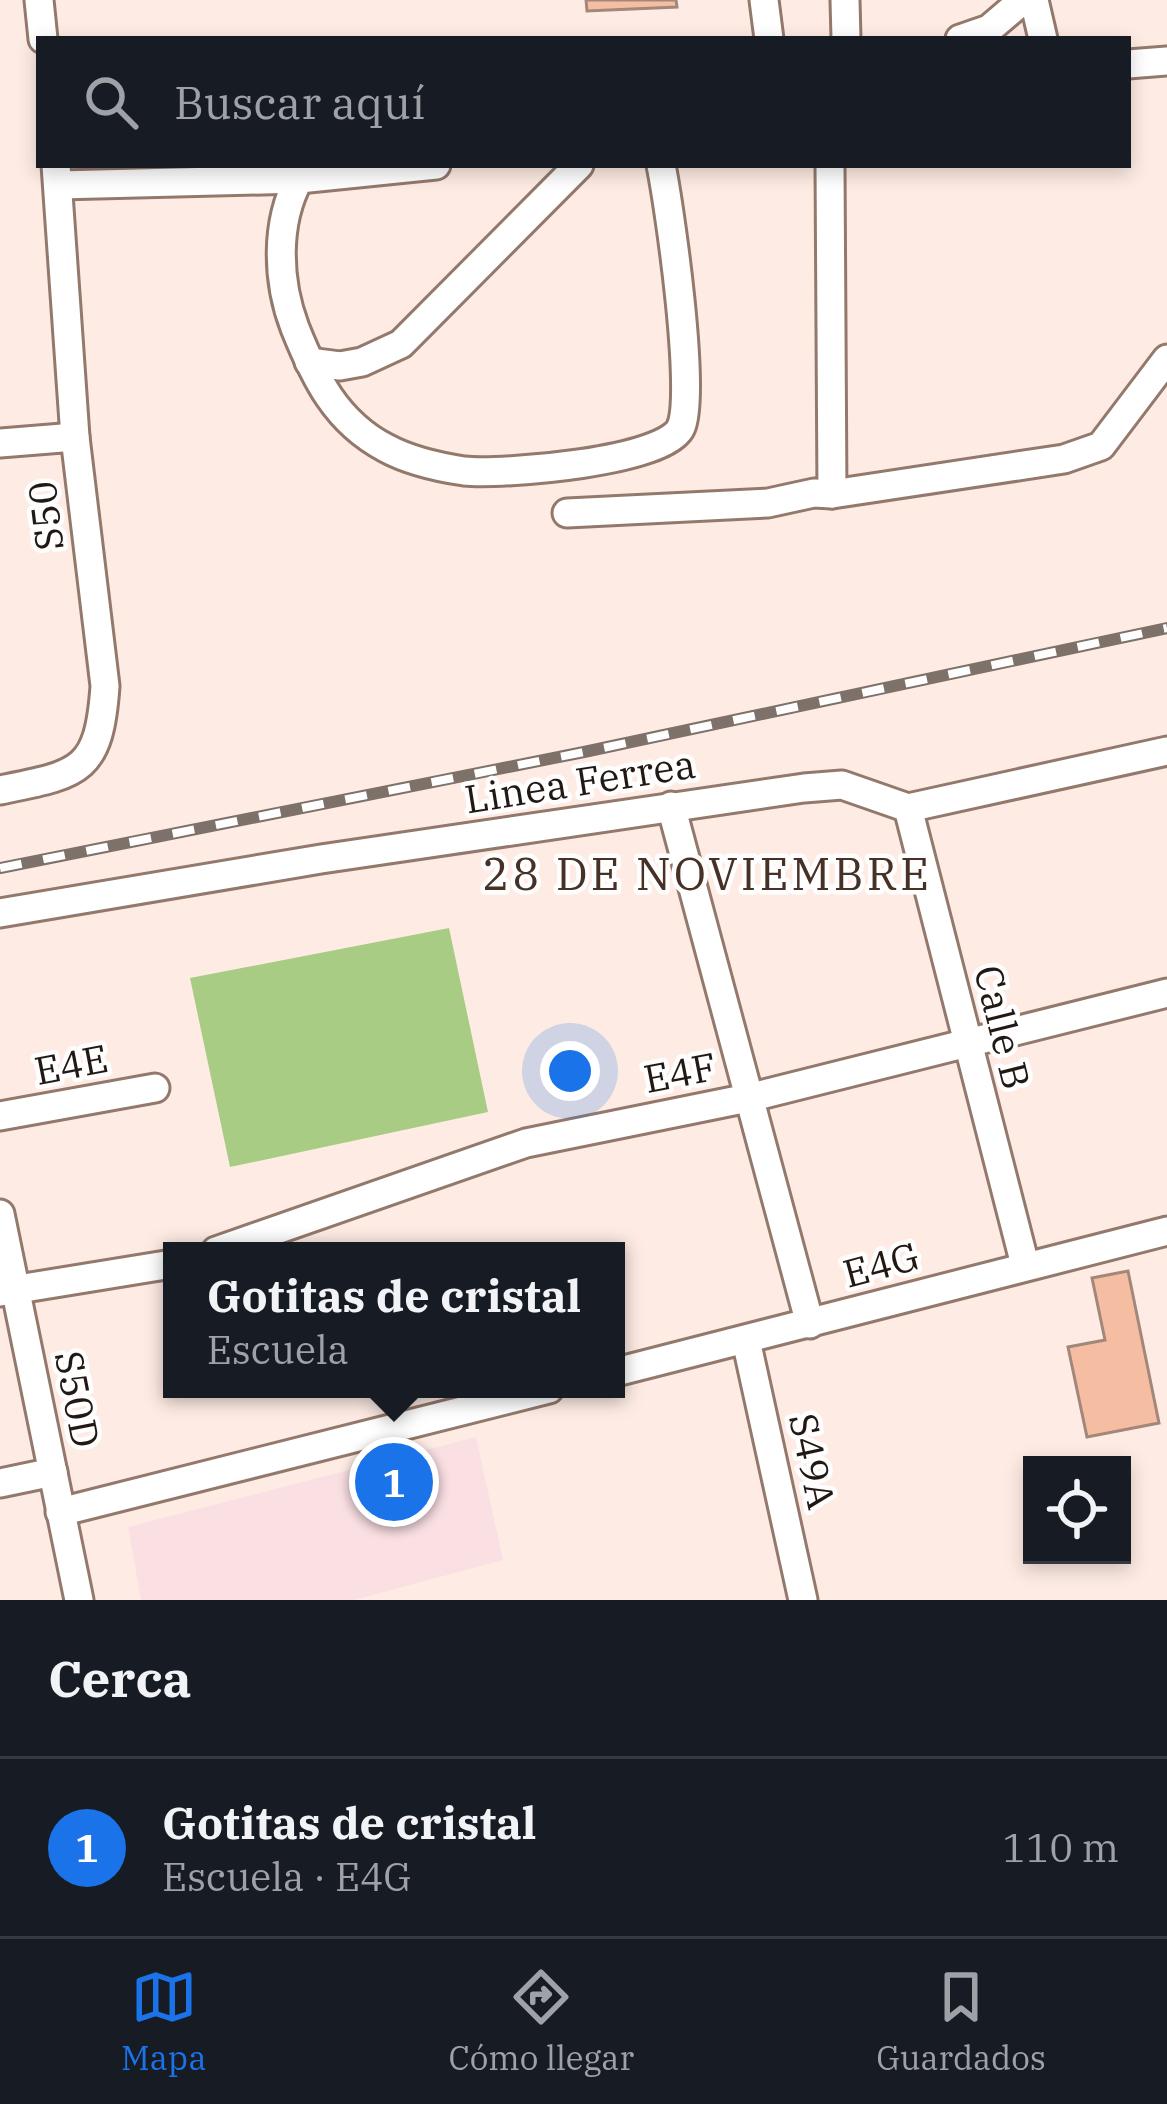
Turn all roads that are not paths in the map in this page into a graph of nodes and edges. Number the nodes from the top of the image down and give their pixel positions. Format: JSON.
{"nodes":[{"id":1,"x":39,"y":0,"type":"edge"},
{"id":2,"x":764,"y":0,"type":"edge"},
{"id":3,"x":845,"y":0,"type":"edge"},
{"id":4,"x":1023,"y":0,"type":"edge"},
{"id":5,"x":1034,"y":0,"type":"edge"},
{"id":6,"x":43,"y":36,"type":"edge"},
{"id":7,"x":769,"y":36,"type":"edge"},
{"id":8,"x":846,"y":36,"type":"edge"},
{"id":9,"x":968,"y":36,"type":"edge"},
{"id":10,"x":1042,"y":36,"type":"edge"},
{"id":11,"x":1167,"y":61,"type":"edge"},
{"id":12,"x":1131,"y":64,"type":"edge"},
{"id":13,"x":404,"y":168,"type":"edge"},
{"id":14,"x":577,"y":168,"type":"edge"},
{"id":15,"x":662,"y":168,"type":"edge"},
{"id":16,"x":830,"y":168,"type":"edge"},
{"id":17,"x":57,"y":175,"type":"edge"},
{"id":18,"x":299,"y":178,"type":"junction"},
{"id":19,"x":1167,"y":359,"type":"edge"},
{"id":20,"x":309,"y":362,"type":"junction"},
{"id":21,"x":75,"y":437,"type":"junction"},
{"id":22,"x":0,"y":443,"type":"edge"},
{"id":23,"x":832,"y":494,"type":"junction"},
{"id":24,"x":567,"y":514,"type":"dead end"},
{"id":25,"x":1167,"y":751,"type":"edge"},
{"id":26,"x":0,"y":790,"type":"edge"},
{"id":27,"x":671,"y":806,"type":"junction"},
{"id":28,"x":908,"y":808,"type":"junction"},
{"id":29,"x":0,"y":914,"type":"edge"},
{"id":30,"x":1167,"y":993,"type":"edge"},
{"id":31,"x":966,"y":1044,"type":"junction"},
{"id":32,"x":155,"y":1088,"type":"dead end"},
{"id":33,"x":748,"y":1098,"type":"junction"},
{"id":34,"x":0,"y":1117,"type":"edge"},
{"id":35,"x":0,"y":1214,"type":"edge"},
{"id":36,"x":1167,"y":1232,"type":"edge"},
{"id":37,"x":242,"y":1242,"type":"edge"},
{"id":38,"x":163,"y":1265,"type":"edge"},
{"id":39,"x":1025,"y":1265,"type":"junction"},
{"id":40,"x":8,"y":1290,"type":"edge"},
{"id":41,"x":810,"y":1324,"type":"junction"},
{"id":42,"x":746,"y":1340,"type":"junction"},
{"id":43,"x":625,"y":1370,"type":"edge"},
{"id":44,"x":513,"y":1398,"type":"edge"},
{"id":45,"x":52,"y":1472,"type":"junction"},
{"id":46,"x":0,"y":1483,"type":"edge"},
{"id":47,"x":61,"y":1511,"type":"junction"},
{"id":48,"x":79,"y":1600,"type":"edge"},
{"id":49,"x":803,"y":1600,"type":"edge"}],
"edges":[{"from":1,"to":6,"type":"street"},
{"from":2,"to":7,"type":"street"},
{"from":3,"to":8,"type":"street"},
{"from":4,"to":9,"type":"street"},
{"from":5,"to":10,"type":"street"},
{"from":11,"to":12,"type":"street"},
{"from":13,"to":18,"type":"street"},
{"from":14,"to":20,"type":"street"},
{"from":15,"to":20,"type":"street"},
{"from":16,"to":23,"type":"street"},
{"from":17,"to":18,"type":"street"},
{"from":17,"to":21,"type":"street","name":"S50"},
{"from":18,"to":20,"type":"street"},
{"from":19,"to":23,"type":"street"},
{"from":21,"to":22,"type":"street"},
{"from":21,"to":26,"type":"street","name":"S50"},
{"from":23,"to":24,"type":"street"},
{"from":25,"to":28,"type":"street"},
{"from":27,"to":28,"type":"street","name":"Linea Ferrea"},
{"from":27,"to":29,"type":"street","name":"Linea Ferrea"},
{"from":27,"to":33,"type":"street"},
{"from":28,"to":31,"type":"street","name":"Calle B"},
{"from":30,"to":31,"type":"street","name":"E4F"},
{"from":31,"to":33,"type":"street","name":"E4F"},
{"from":31,"to":39,"type":"street","name":"Calle B"},
{"from":32,"to":34,"type":"street","name":"E4E"},
{"from":33,"to":37,"type":"street","name":"E4F"},
{"from":33,"to":41,"type":"street"},
{"from":35,"to":40,"type":"street","name":"S50D"},
{"from":36,"to":39,"type":"street","name":"E4G"},
{"from":38,"to":40,"type":"street"},
{"from":39,"to":41,"type":"street","name":"E4G"},
{"from":40,"to":45,"type":"street","name":"S50D"},
{"from":41,"to":42,"type":"street","name":"E4G"},
{"from":42,"to":43,"type":"street","name":"E4G"},
{"from":42,"to":49,"type":"street","name":"S49A"},
{"from":44,"to":47,"type":"street"},
{"from":45,"to":46,"type":"street"},
{"from":45,"to":47,"type":"street","name":"S50D"},
{"from":47,"to":48,"type":"street","name":"S50D"}]}
